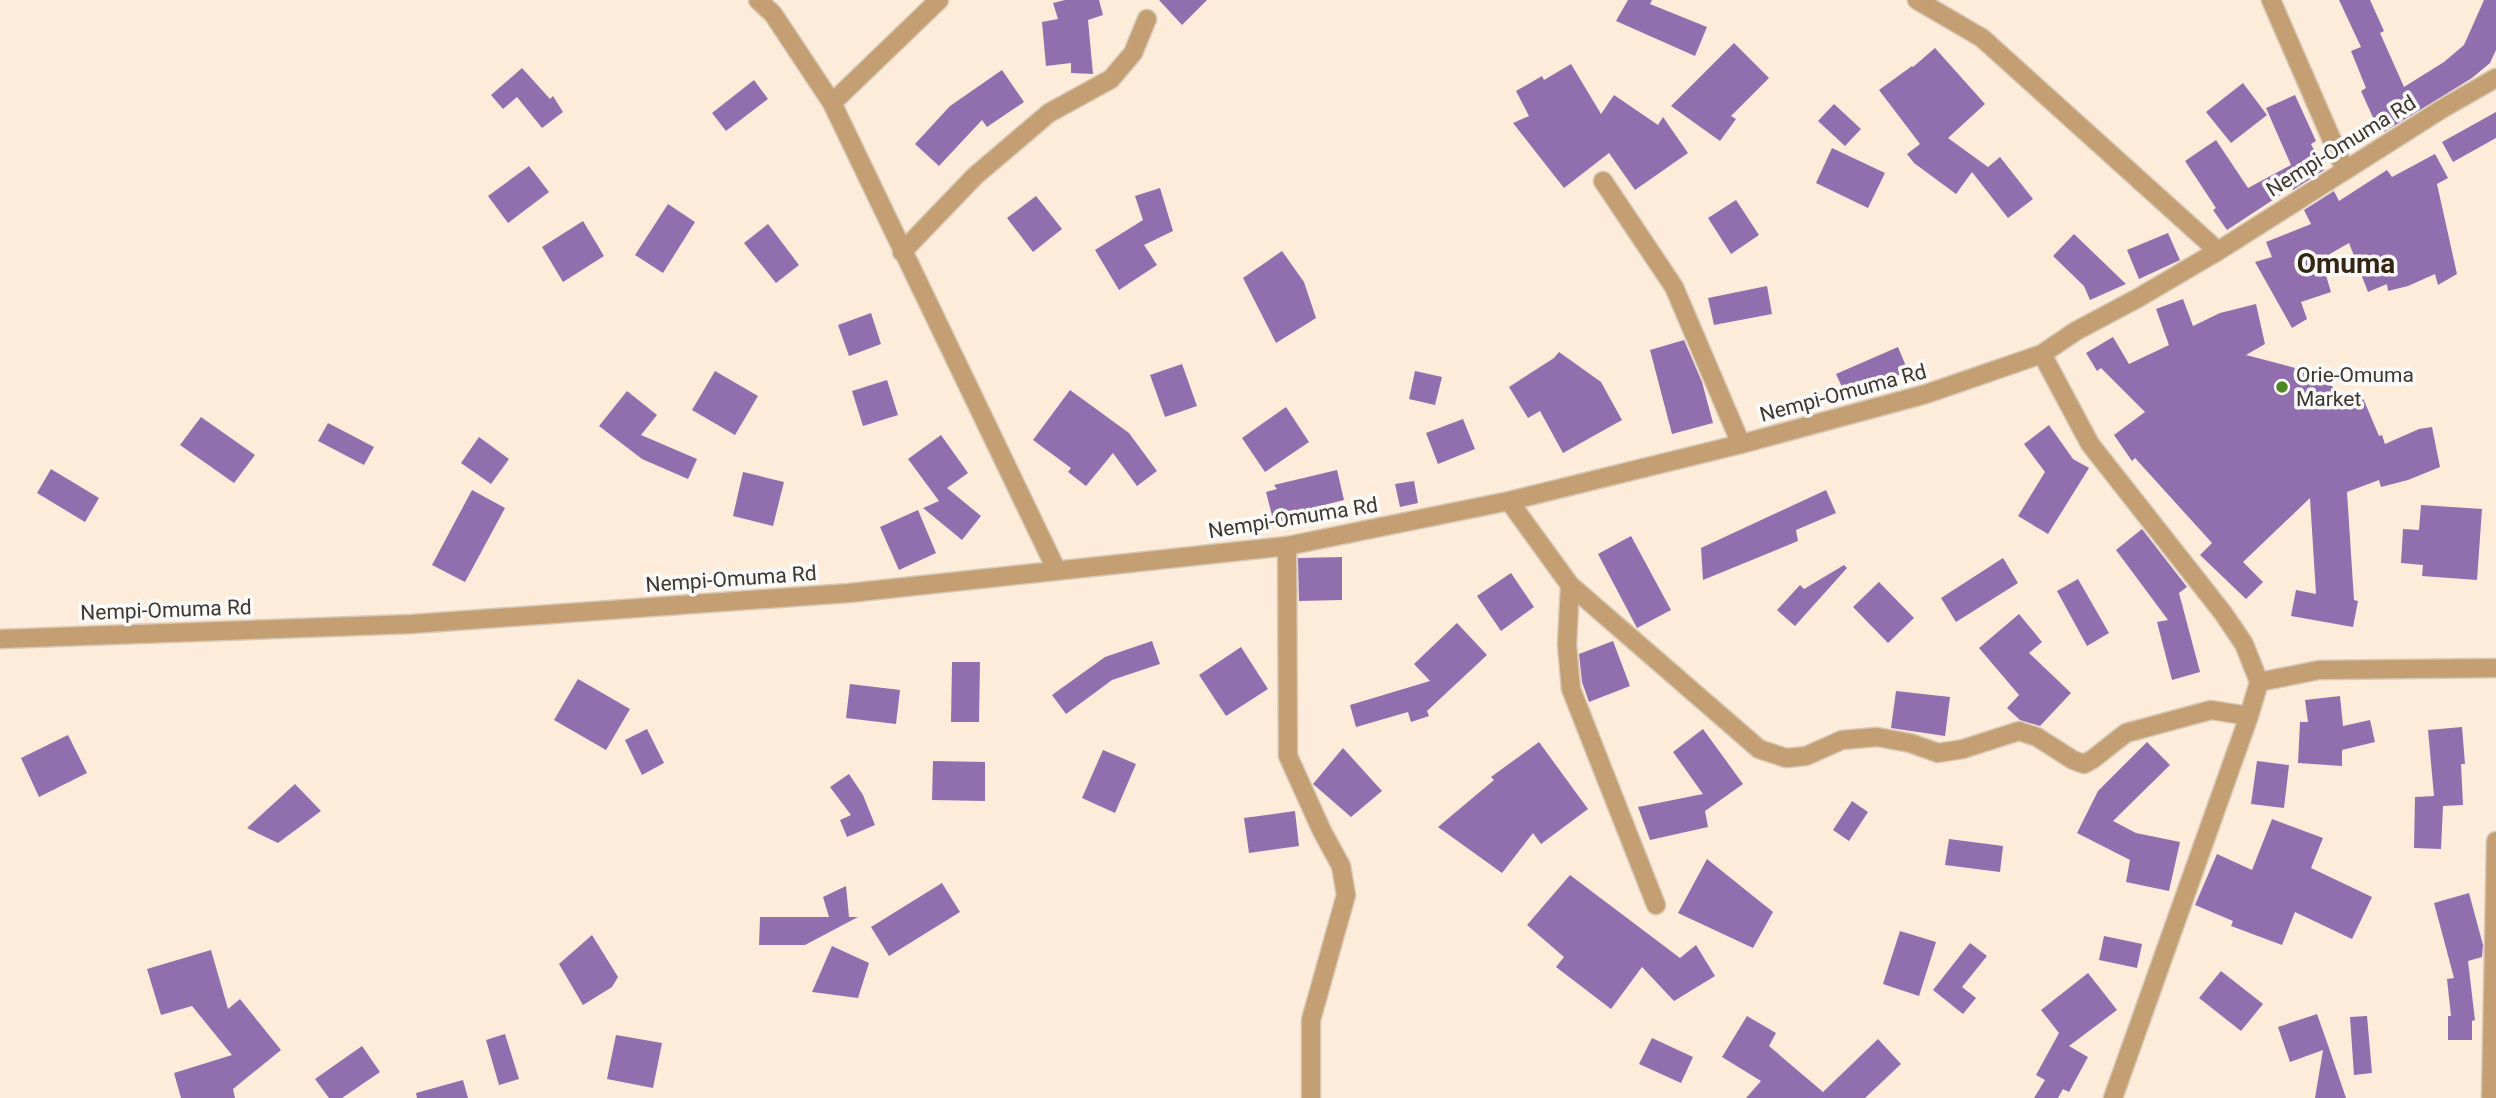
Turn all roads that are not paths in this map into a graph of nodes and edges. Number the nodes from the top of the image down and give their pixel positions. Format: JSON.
{"nodes":[{"id":1,"x":758,"y":0,"type":"edge"},
{"id":2,"x":939,"y":0,"type":"edge"},
{"id":3,"x":1917,"y":0,"type":"edge"},
{"id":4,"x":2271,"y":0,"type":"edge"},
{"id":5,"x":1147,"y":19,"type":"dead end"},
{"id":6,"x":2496,"y":78,"type":"edge"},
{"id":7,"x":832,"y":103,"type":"junction"},
{"id":8,"x":2345,"y":170,"type":"junction"},
{"id":9,"x":1603,"y":181,"type":"dead end"},
{"id":10,"x":2218,"y":250,"type":"junction"},
{"id":11,"x":902,"y":252,"type":"junction"},
{"id":12,"x":2042,"y":354,"type":"junction"},
{"id":13,"x":1741,"y":444,"type":"junction"},
{"id":14,"x":1508,"y":501,"type":"junction"},
{"id":15,"x":1287,"y":546,"type":"junction"},
{"id":16,"x":1057,"y":571,"type":"junction"},
{"id":17,"x":1570,"y":585,"type":"junction"},
{"id":18,"x":0,"y":639,"type":"edge"},
{"id":19,"x":2496,"y":668,"type":"edge"},
{"id":20,"x":2259,"y":682,"type":"junction"},
{"id":21,"x":2249,"y":716,"type":"junction"},
{"id":22,"x":2496,"y":841,"type":"edge"},
{"id":23,"x":1656,"y":905,"type":"dead end"},
{"id":24,"x":1311,"y":1098,"type":"edge"},
{"id":25,"x":2113,"y":1098,"type":"edge"},
{"id":26,"x":2491,"y":1098,"type":"edge"}],
"edges":[{"from":1,"to":7,"type":"street"},
{"from":2,"to":7,"type":"street"},
{"from":3,"to":10,"type":"street"},
{"from":4,"to":8,"type":"street"},
{"from":5,"to":11,"type":"street"},
{"from":6,"to":8,"type":"street","name":"Nempi-Omuma Rd"},
{"from":7,"to":11,"type":"street"},
{"from":8,"to":10,"type":"street","name":"Nempi-Omuma Rd"},
{"from":9,"to":13,"type":"street"},
{"from":10,"to":12,"type":"street","name":"Nempi-Omuma Rd"},
{"from":11,"to":16,"type":"street"},
{"from":12,"to":13,"type":"street","name":"Nempi-Omuma Rd"},
{"from":12,"to":20,"type":"street"},
{"from":13,"to":14,"type":"street","name":"Nempi-Omuma Rd"},
{"from":14,"to":15,"type":"street","name":"Nempi-Omuma Rd"},
{"from":14,"to":17,"type":"street"},
{"from":15,"to":16,"type":"street","name":"Nempi-Omuma Rd"},
{"from":15,"to":24,"type":"street"},
{"from":16,"to":18,"type":"street","name":"Nempi-Omuma Rd"},
{"from":17,"to":21,"type":"street"},
{"from":17,"to":23,"type":"street"},
{"from":19,"to":20,"type":"street"},
{"from":20,"to":21,"type":"street"},
{"from":21,"to":25,"type":"street"},
{"from":22,"to":26,"type":"street"}]}
